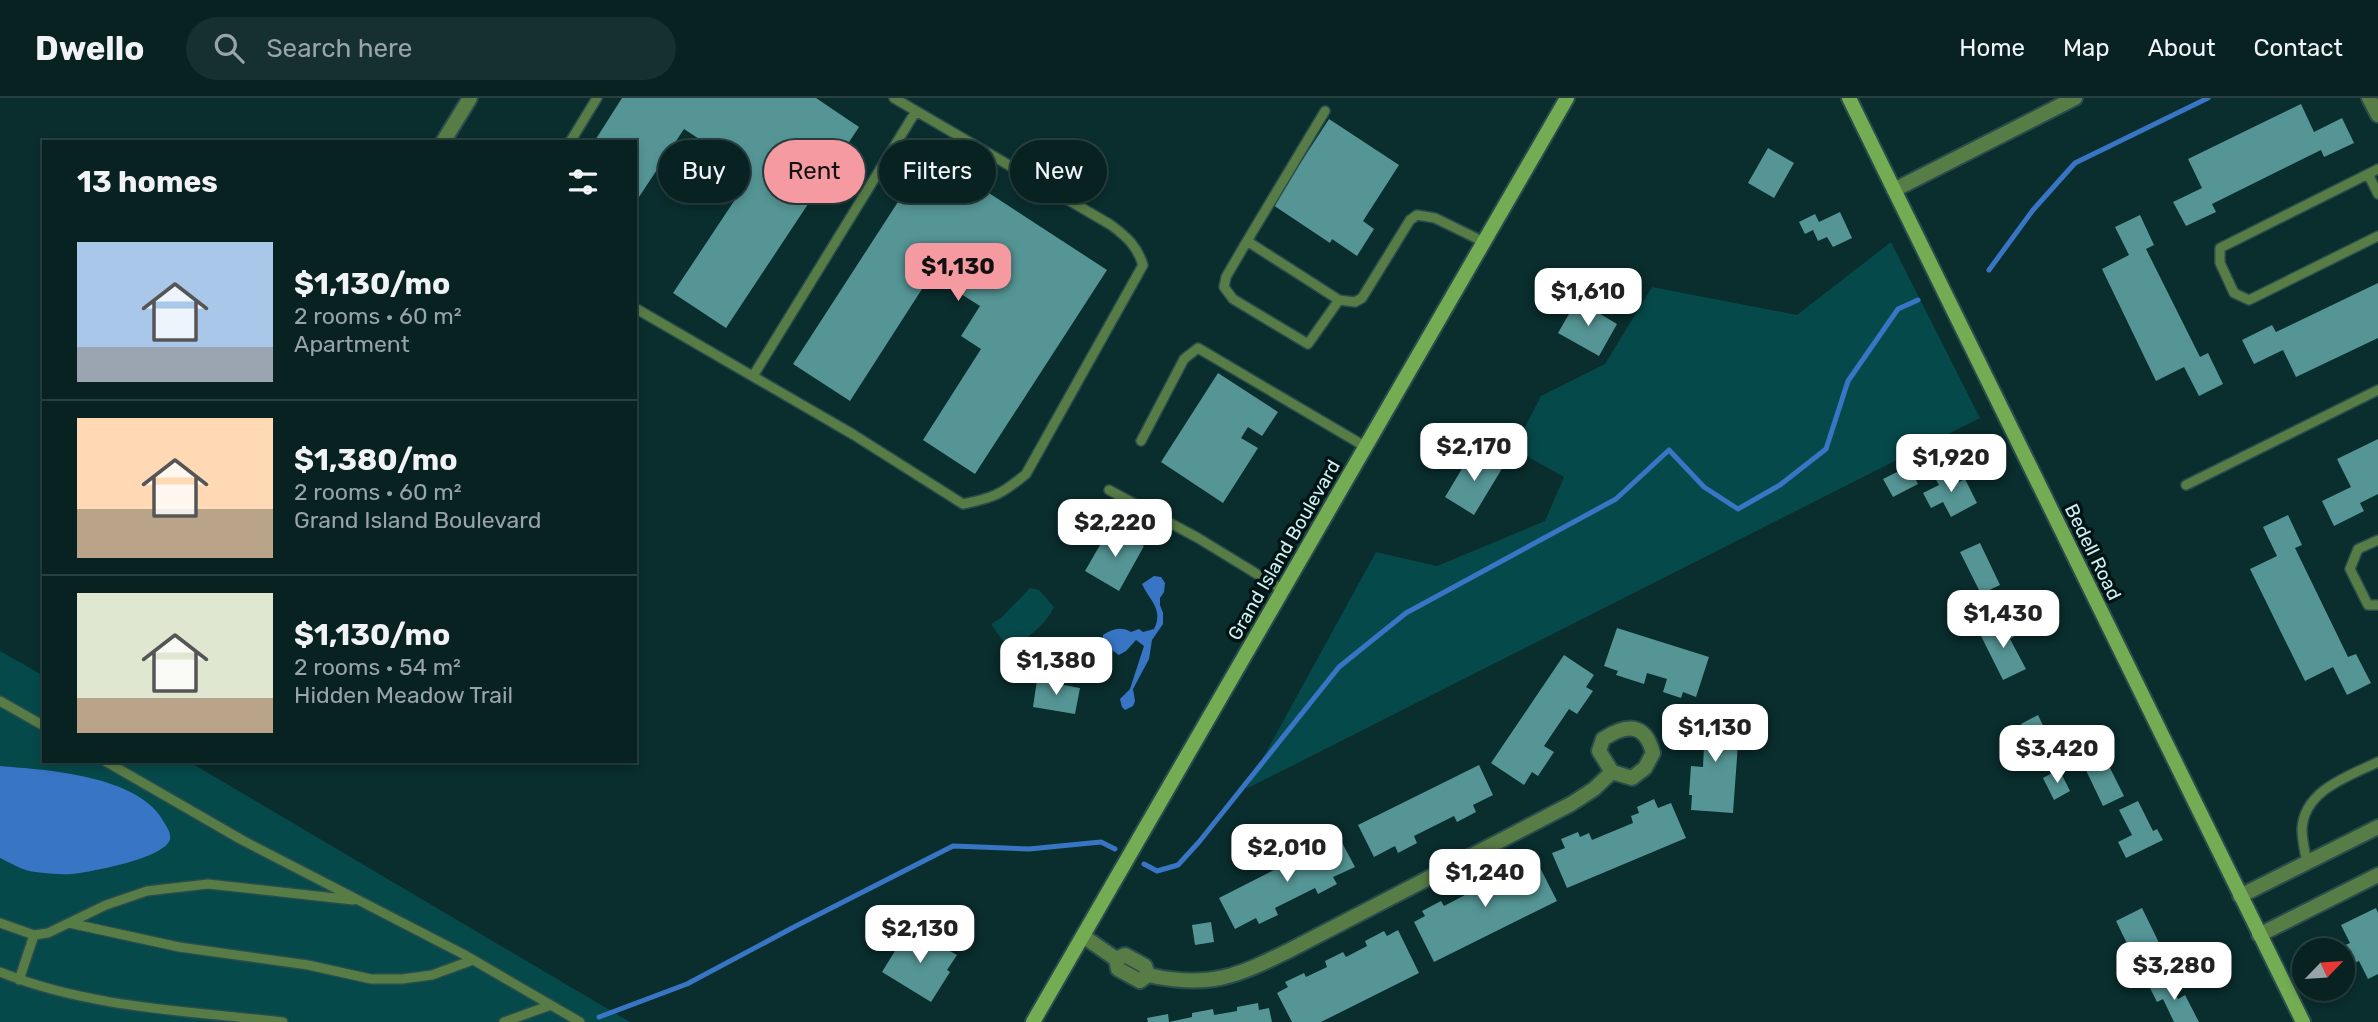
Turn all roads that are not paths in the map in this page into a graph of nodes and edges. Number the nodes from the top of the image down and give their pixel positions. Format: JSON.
{"nodes":[{"id":1,"x":470,"y":98,"type":"edge"},
{"id":2,"x":597,"y":98,"type":"edge"},
{"id":3,"x":894,"y":98,"type":"edge"},
{"id":4,"x":1567,"y":98,"type":"edge"},
{"id":5,"x":1849,"y":98,"type":"edge"},
{"id":6,"x":2075,"y":98,"type":"edge"},
{"id":7,"x":2370,"y":98,"type":"edge"},
{"id":8,"x":916,"y":111,"type":"junction"},
{"id":9,"x":1325,"y":111,"type":"dead end"},
{"id":10,"x":2378,"y":115,"type":"edge"},
{"id":11,"x":444,"y":140,"type":"edge"},
{"id":12,"x":571,"y":140,"type":"edge"},
{"id":13,"x":2378,"y":169,"type":"edge"},
{"id":14,"x":2368,"y":174,"type":"junction"},
{"id":15,"x":1894,"y":190,"type":"junction"},
{"id":16,"x":2378,"y":194,"type":"edge"},
{"id":17,"x":2378,"y":236,"type":"edge"},
{"id":18,"x":1247,"y":241,"type":"junction"},
{"id":19,"x":1484,"y":242,"type":"junction"},
{"id":20,"x":1339,"y":300,"type":"junction"},
{"id":21,"x":637,"y":309,"type":"edge"},
{"id":22,"x":753,"y":376,"type":"junction"},
{"id":23,"x":2378,"y":390,"type":"edge"},
{"id":24,"x":1141,"y":441,"type":"dead end"},
{"id":25,"x":1366,"y":447,"type":"junction"},
{"id":26,"x":2186,"y":485,"type":"dead end"},
{"id":27,"x":1109,"y":490,"type":"dead end"},
{"id":28,"x":2378,"y":540,"type":"edge"},
{"id":29,"x":1283,"y":590,"type":"junction"},
{"id":30,"x":2378,"y":605,"type":"edge"},
{"id":31,"x":0,"y":701,"type":"edge"},
{"id":32,"x":42,"y":725,"type":"edge"},
{"id":33,"x":2378,"y":762,"type":"edge"},
{"id":34,"x":108,"y":763,"type":"edge"},
{"id":35,"x":1612,"y":772,"type":"dead end"},
{"id":36,"x":2378,"y":827,"type":"edge"},
{"id":37,"x":2307,"y":863,"type":"junction"},
{"id":38,"x":2378,"y":875,"type":"edge"},
{"id":39,"x":2240,"y":896,"type":"junction"},
{"id":40,"x":359,"y":900,"type":"junction"},
{"id":41,"x":0,"y":923,"type":"edge"},
{"id":42,"x":69,"y":923,"type":"junction"},
{"id":43,"x":34,"y":935,"type":"junction"},
{"id":44,"x":2259,"y":935,"type":"junction"},
{"id":45,"x":1083,"y":936,"type":"junction"},
{"id":46,"x":473,"y":960,"type":"junction"},
{"id":47,"x":0,"y":972,"type":"edge"},
{"id":48,"x":19,"y":980,"type":"junction"},
{"id":49,"x":551,"y":1005,"type":"junction"},
{"id":50,"x":283,"y":1022,"type":"edge"},
{"id":51,"x":504,"y":1022,"type":"edge"},
{"id":52,"x":580,"y":1022,"type":"edge"},
{"id":53,"x":1033,"y":1022,"type":"edge"},
{"id":54,"x":2303,"y":1022,"type":"edge"}],
"edges":[{"from":1,"to":11,"type":"street"},
{"from":2,"to":12,"type":"lane"},
{"from":3,"to":8,"type":"lane"},
{"from":4,"to":19,"type":"main road","name":"Grand Island Boulevard"},
{"from":5,"to":15,"type":"main road","name":"Bedell Road"},
{"from":6,"to":15,"type":"street"},
{"from":7,"to":10,"type":"street"},
{"from":8,"to":22,"type":"lane"},
{"from":8,"to":22,"type":"lane"},
{"from":9,"to":18,"type":"lane"},
{"from":13,"to":14,"type":"lane"},
{"from":14,"to":16,"type":"lane"},
{"from":14,"to":17,"type":"lane"},
{"from":15,"to":39,"type":"main road","name":"Bedell Road"},
{"from":18,"to":20,"type":"lane"},
{"from":18,"to":20,"type":"lane"},
{"from":19,"to":20,"type":"lane"},
{"from":19,"to":25,"type":"main road","name":"Grand Island Boulevard"},
{"from":21,"to":22,"type":"lane"},
{"from":23,"to":26,"type":"lane"},
{"from":24,"to":25,"type":"lane"},
{"from":25,"to":29,"type":"main road","name":"Grand Island Boulevard"},
{"from":27,"to":29,"type":"lane"},
{"from":28,"to":30,"type":"lane"},
{"from":29,"to":45,"type":"main road","name":"Grand Island Boulevard"},
{"from":31,"to":32,"type":"lane"},
{"from":33,"to":37,"type":"lane"},
{"from":34,"to":40,"type":"lane"},
{"from":35,"to":45,"type":"street"},
{"from":36,"to":37,"type":"street"},
{"from":37,"to":39,"type":"street"},
{"from":38,"to":44,"type":"street"},
{"from":39,"to":44,"type":"main road","name":"Bedell Road"},
{"from":40,"to":42,"type":"lane"},
{"from":40,"to":46,"type":"lane"},
{"from":41,"to":43,"type":"lane"},
{"from":42,"to":43,"type":"lane"},
{"from":42,"to":46,"type":"lane"},
{"from":43,"to":48,"type":"lane"},
{"from":44,"to":54,"type":"main road","name":"Bedell Road"},
{"from":45,"to":53,"type":"main road","name":"Grand Island Boulevard"},
{"from":46,"to":49,"type":"lane"},
{"from":47,"to":48,"type":"lane"},
{"from":48,"to":50,"type":"lane"},
{"from":49,"to":51,"type":"lane"},
{"from":49,"to":52,"type":"lane"}]}
